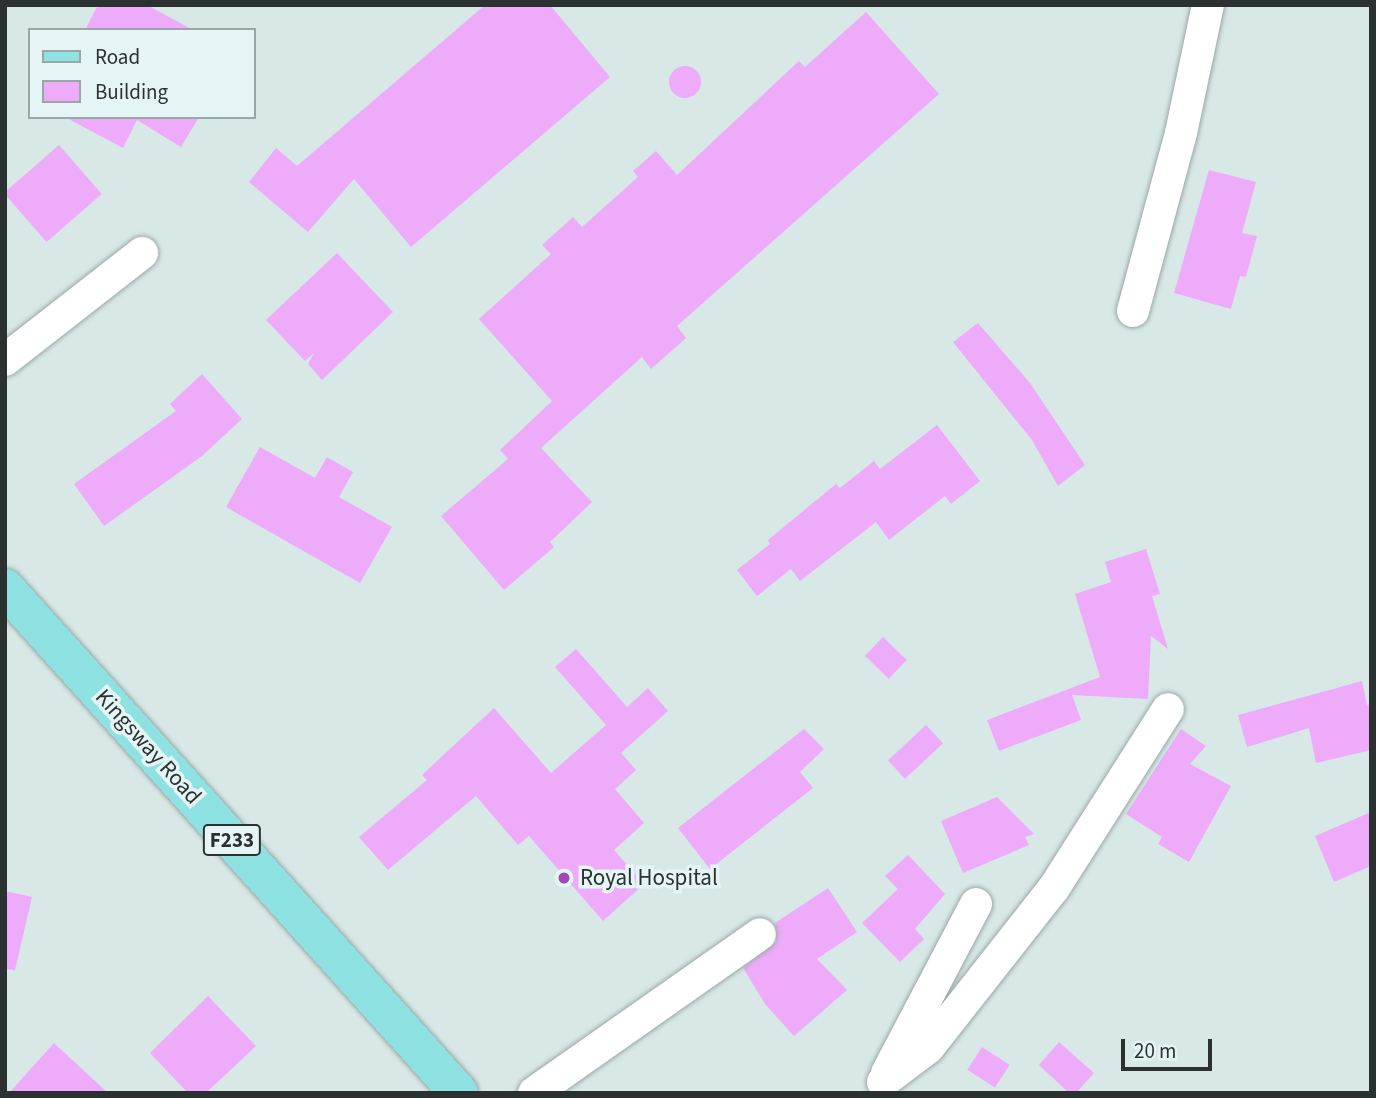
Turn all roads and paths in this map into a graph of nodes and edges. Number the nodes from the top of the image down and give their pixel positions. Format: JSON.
{"nodes":[{"id":1,"x":1208,"y":5,"type":"edge"},
{"id":2,"x":142,"y":253,"type":"dead end"},
{"id":3,"x":1133,"y":312,"type":"dead end"},
{"id":4,"x":5,"y":360,"type":"edge"},
{"id":5,"x":5,"y":588,"type":"edge"},
{"id":6,"x":1168,"y":709,"type":"dead end"},
{"id":7,"x":976,"y":904,"type":"dead end"},
{"id":8,"x":760,"y":934,"type":"dead end"},
{"id":9,"x":877,"y":1087,"type":"edge"},
{"id":10,"x":458,"y":1093,"type":"edge"},
{"id":11,"x":534,"y":1093,"type":"edge"}],
"edges":[{"from":1,"to":3,"type":"street"},
{"from":2,"to":4,"type":"street"},
{"from":5,"to":10,"type":"main road","name":"Kingsway Road","number":"F233"},
{"from":6,"to":9,"type":"street"},
{"from":7,"to":9,"type":"street"},
{"from":8,"to":11,"type":"street"}]}
